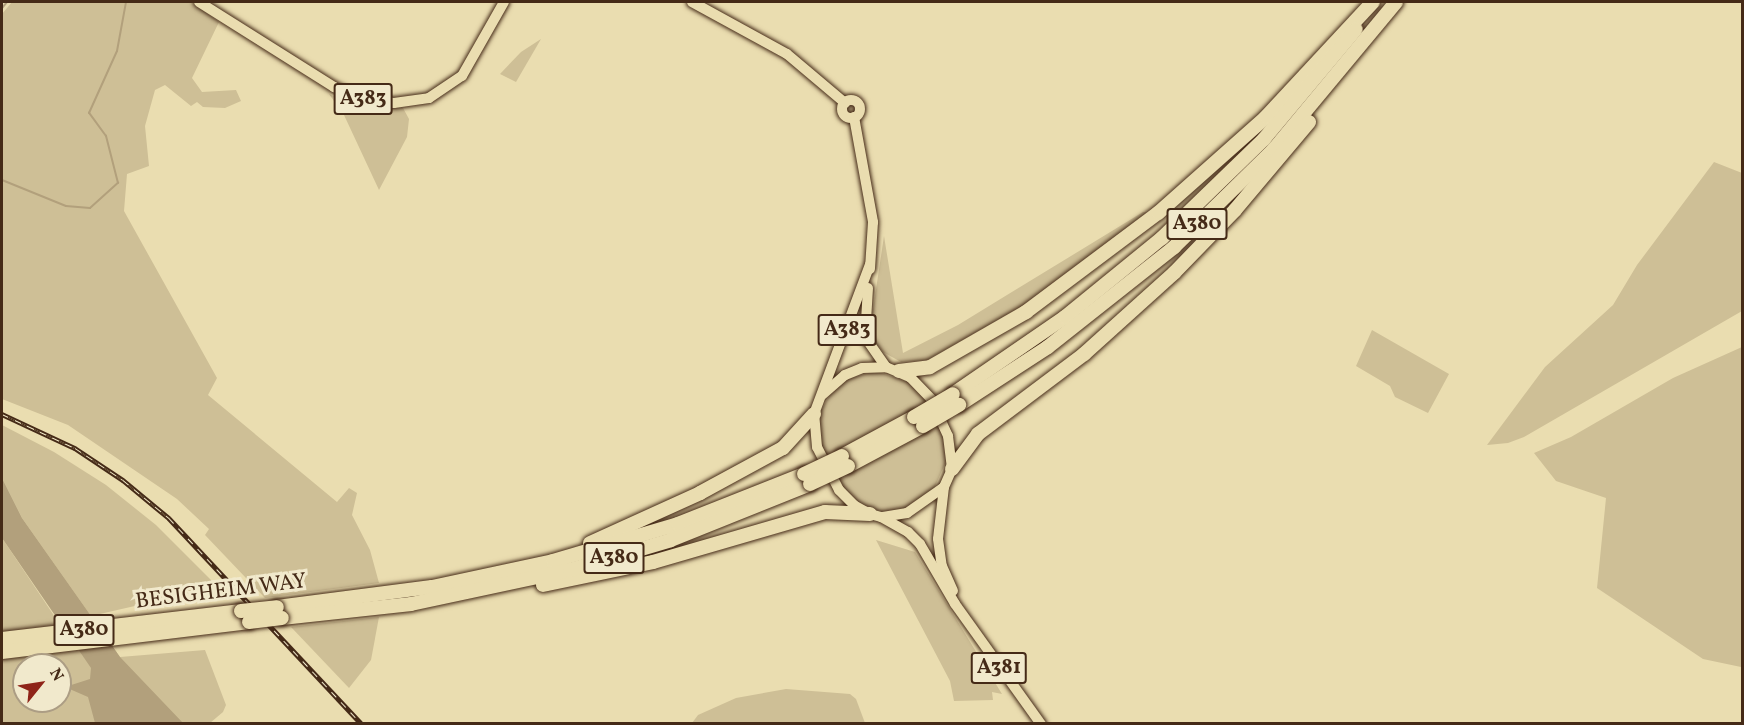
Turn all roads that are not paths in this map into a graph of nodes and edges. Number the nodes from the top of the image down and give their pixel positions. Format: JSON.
{"nodes":[{"id":1,"x":199,"y":2,"type":"edge"},
{"id":2,"x":504,"y":2,"type":"edge"},
{"id":3,"x":692,"y":2,"type":"edge"},
{"id":4,"x":1375,"y":2,"type":"edge"},
{"id":5,"x":1396,"y":2,"type":"edge"},
{"id":6,"x":1346,"y":65,"type":"junction"},
{"id":7,"x":870,"y":264,"type":"junction"},
{"id":8,"x":893,"y":369,"type":"junction"},
{"id":9,"x":822,"y":395,"type":"junction"},
{"id":10,"x":956,"y":400,"type":"junction"},
{"id":11,"x":814,"y":414,"type":"junction"},
{"id":12,"x":952,"y":469,"type":"junction"},
{"id":13,"x":807,"y":479,"type":"junction"},
{"id":14,"x":944,"y":487,"type":"junction"},
{"id":15,"x":875,"y":515,"type":"junction"},
{"id":16,"x":512,"y":571,"type":"junction"},
{"id":17,"x":484,"y":590,"type":"junction"},
{"id":18,"x":961,"y":610,"type":"junction"},
{"id":19,"x":280,"y":612,"type":"junction"},
{"id":20,"x":169,"y":626,"type":"junction"},
{"id":21,"x":2,"y":639,"type":"edge"},
{"id":22,"x":2,"y":652,"type":"edge"},
{"id":23,"x":1041,"y":723,"type":"edge"}],
"edges":[{"from":1,"to":2,"type":"main road","number":"A383"},
{"from":3,"to":7,"type":"main road","number":"A383"},
{"from":4,"to":8,"type":"highway","number":"A380"},
{"from":4,"to":10,"type":"highway","number":"A380"},
{"from":5,"to":6,"type":"highway","number":"A380"},
{"from":6,"to":10,"type":"highway","number":"A380"},
{"from":6,"to":12,"type":"highway","number":"A380"},
{"from":7,"to":8,"type":"main road","number":"A383"},
{"from":7,"to":9,"type":"main road","number":"A383"},
{"from":8,"to":9,"type":"main road"},
{"from":8,"to":12,"type":"main road"},
{"from":9,"to":11,"type":"main road"},
{"from":10,"to":13,"type":"highway","number":"A380","bridge":true},
{"from":11,"to":15,"type":"main road"},
{"from":11,"to":16,"type":"highway","number":"A380"},
{"from":12,"to":14,"type":"main road"},
{"from":13,"to":16,"type":"highway","number":"A380"},
{"from":13,"to":17,"type":"highway","number":"A380"},
{"from":14,"to":15,"type":"main road"},
{"from":14,"to":18,"type":"main road","number":"A381"},
{"from":15,"to":17,"type":"highway","number":"A380"},
{"from":15,"to":18,"type":"main road","number":"A381"},
{"from":16,"to":19,"type":"highway","name":"BESIGHEIM WAY","number":"A380"},
{"from":17,"to":19,"type":"highway","name":"BESIGHEIM WAY","number":"A380"},
{"from":18,"to":23,"type":"main road","number":"A381"},
{"from":19,"to":20,"type":"highway","name":"BESIGHEIM WAY","number":"A380","bridge":true},
{"from":20,"to":21,"type":"highway","name":"BESIGHEIM WAY","number":"A380"},
{"from":20,"to":22,"type":"highway","name":"BESIGHEIM WAY","number":"A380"}]}
